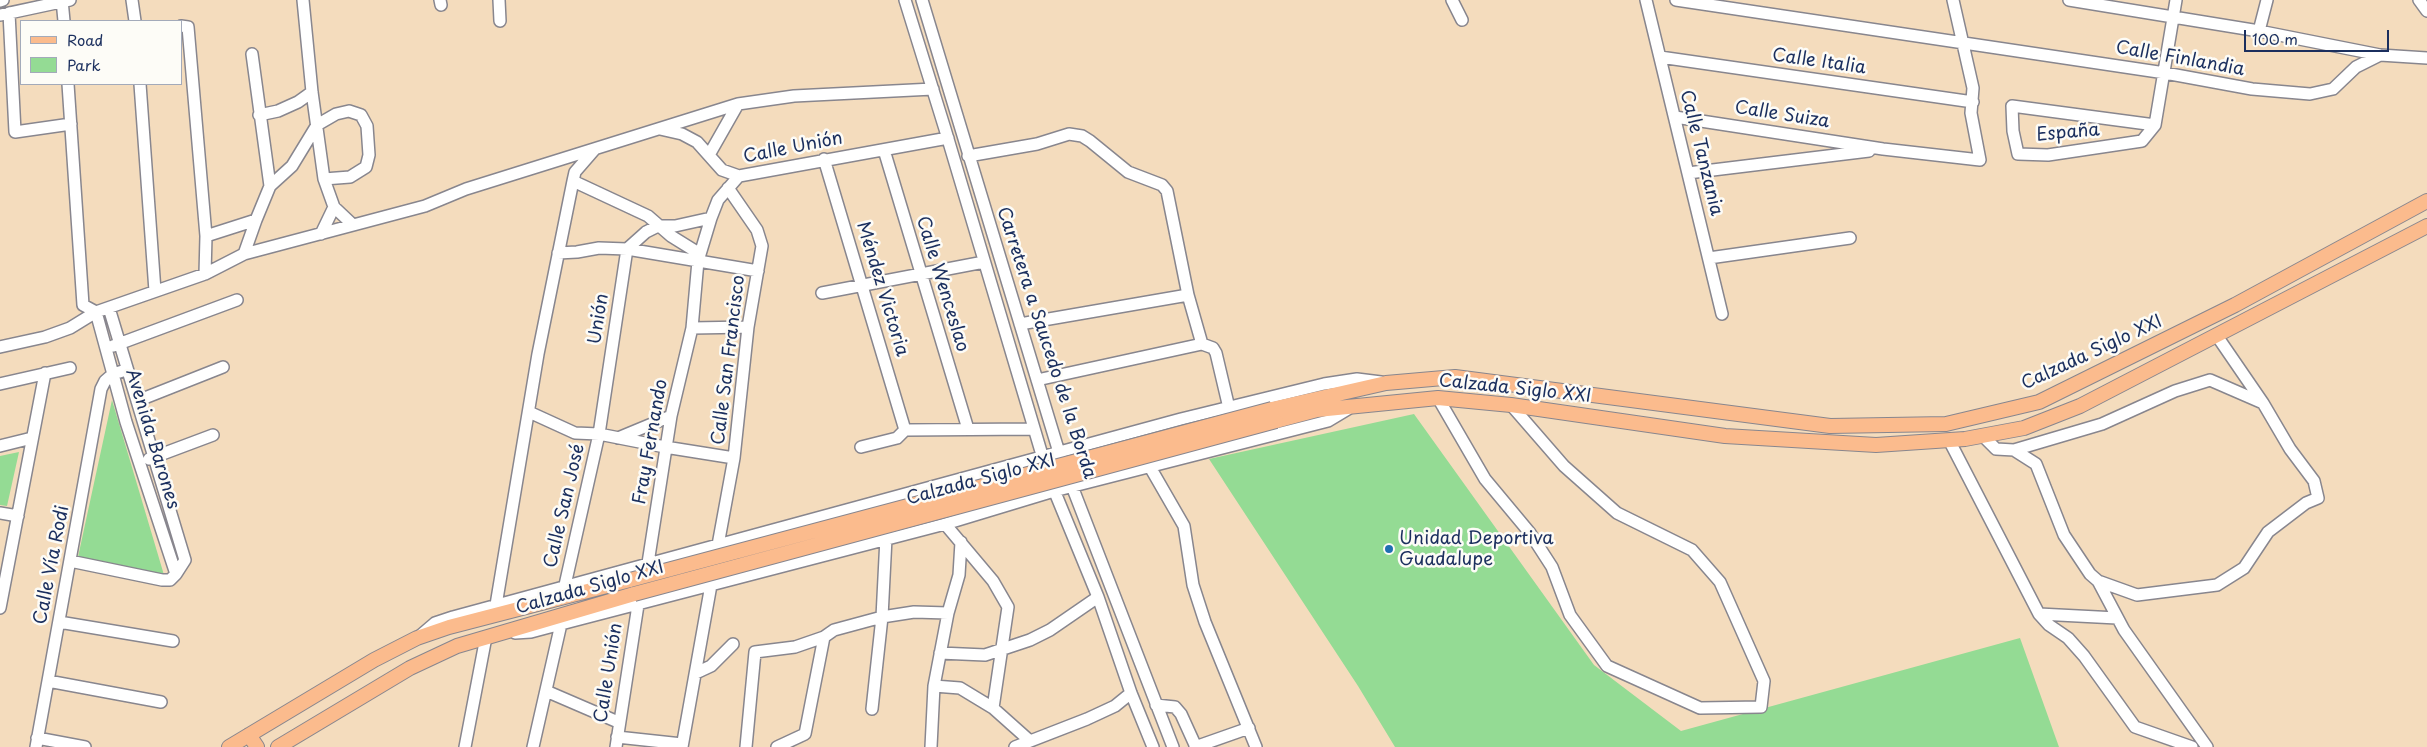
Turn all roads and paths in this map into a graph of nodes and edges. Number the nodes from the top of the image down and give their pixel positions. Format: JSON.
{"nodes":[{"id":1,"x":132,"y":0,"type":"edge"},
{"id":2,"x":303,"y":0,"type":"edge"},
{"id":3,"x":499,"y":0,"type":"edge"},
{"id":4,"x":905,"y":0,"type":"edge"},
{"id":5,"x":922,"y":0,"type":"edge"},
{"id":6,"x":1452,"y":0,"type":"edge"},
{"id":7,"x":1646,"y":0,"type":"edge"},
{"id":8,"x":1676,"y":0,"type":"edge"},
{"id":9,"x":1953,"y":0,"type":"edge"},
{"id":10,"x":2070,"y":0,"type":"edge"},
{"id":11,"x":2176,"y":0,"type":"edge"},
{"id":12,"x":2267,"y":0,"type":"edge"},
{"id":13,"x":2420,"y":0,"type":"edge"},
{"id":14,"x":65,"y":1,"type":"edge"},
{"id":15,"x":2427,"y":11,"type":"edge"},
{"id":16,"x":4,"y":14,"type":"edge"},
{"id":17,"x":2174,"y":16,"type":"junction"},
{"id":18,"x":64,"y":20,"type":"edge"},
{"id":19,"x":135,"y":20,"type":"edge"},
{"id":20,"x":1462,"y":20,"type":"dead end"},
{"id":21,"x":500,"y":21,"type":"dead end"},
{"id":22,"x":182,"y":26,"type":"edge"},
{"id":23,"x":2259,"y":31,"type":"junction"},
{"id":24,"x":1963,"y":43,"type":"junction"},
{"id":25,"x":252,"y":54,"type":"dead end"},
{"id":26,"x":2380,"y":55,"type":"junction"},
{"id":27,"x":1660,"y":57,"type":"junction"},
{"id":28,"x":2427,"y":58,"type":"edge"},
{"id":29,"x":2165,"y":73,"type":"junction"},
{"id":30,"x":68,"y":85,"type":"edge"},
{"id":31,"x":140,"y":85,"type":"edge"},
{"id":32,"x":933,"y":89,"type":"junction"},
{"id":33,"x":312,"y":92,"type":"junction"},
{"id":34,"x":1973,"y":102,"type":"junction"},
{"id":35,"x":738,"y":104,"type":"junction"},
{"id":36,"x":260,"y":115,"type":"junction"},
{"id":37,"x":1675,"y":117,"type":"junction"},
{"id":38,"x":71,"y":124,"type":"junction"},
{"id":39,"x":317,"y":125,"type":"junction"},
{"id":40,"x":2155,"y":126,"type":"junction"},
{"id":41,"x":660,"y":129,"type":"junction"},
{"id":42,"x":948,"y":138,"type":"junction"},
{"id":43,"x":596,"y":148,"type":"junction"},
{"id":44,"x":1883,"y":149,"type":"junction"},
{"id":45,"x":884,"y":150,"type":"junction"},
{"id":46,"x":709,"y":155,"type":"junction"},
{"id":47,"x":968,"y":156,"type":"junction"},
{"id":48,"x":824,"y":159,"type":"junction"},
{"id":49,"x":1688,"y":173,"type":"junction"},
{"id":50,"x":740,"y":176,"type":"junction"},
{"id":51,"x":324,"y":179,"type":"junction"},
{"id":52,"x":573,"y":181,"type":"junction"},
{"id":53,"x":270,"y":186,"type":"junction"},
{"id":54,"x":728,"y":188,"type":"junction"},
{"id":55,"x":2427,"y":201,"type":"edge"},
{"id":56,"x":334,"y":207,"type":"junction"},
{"id":57,"x":711,"y":218,"type":"junction"},
{"id":58,"x":256,"y":220,"type":"junction"},
{"id":59,"x":352,"y":224,"type":"junction"},
{"id":60,"x":658,"y":226,"type":"junction"},
{"id":61,"x":2425,"y":231,"type":"edge"},
{"id":62,"x":321,"y":234,"type":"junction"},
{"id":63,"x":206,"y":236,"type":"junction"},
{"id":64,"x":1850,"y":238,"type":"dead end"},
{"id":65,"x":627,"y":249,"type":"junction"},
{"id":66,"x":558,"y":253,"type":"junction"},
{"id":67,"x":244,"y":254,"type":"junction"},
{"id":68,"x":699,"y":258,"type":"junction"},
{"id":69,"x":1709,"y":258,"type":"junction"},
{"id":70,"x":984,"y":262,"type":"junction"},
{"id":71,"x":758,"y":271,"type":"junction"},
{"id":72,"x":205,"y":274,"type":"junction"},
{"id":73,"x":921,"y":274,"type":"junction"},
{"id":74,"x":863,"y":284,"type":"junction"},
{"id":75,"x":155,"y":291,"type":"junction"},
{"id":76,"x":822,"y":293,"type":"dead end"},
{"id":77,"x":1188,"y":294,"type":"junction"},
{"id":78,"x":237,"y":300,"type":"dead end"},
{"id":79,"x":109,"y":308,"type":"junction"},
{"id":80,"x":96,"y":312,"type":"junction"},
{"id":81,"x":1722,"y":314,"type":"dead end"},
{"id":82,"x":1020,"y":324,"type":"junction"},
{"id":83,"x":748,"y":327,"type":"junction"},
{"id":84,"x":692,"y":328,"type":"junction"},
{"id":85,"x":2217,"y":336,"type":"junction"},
{"id":86,"x":119,"y":344,"type":"junction"},
{"id":87,"x":1202,"y":344,"type":"junction"},
{"id":88,"x":0,"y":347,"type":"edge"},
{"id":89,"x":106,"y":348,"type":"junction"},
{"id":90,"x":223,"y":367,"type":"dead end"},
{"id":91,"x":70,"y":368,"type":"dead end"},
{"id":92,"x":126,"y":370,"type":"junction"},
{"id":93,"x":45,"y":373,"type":"junction"},
{"id":94,"x":113,"y":374,"type":"junction"},
{"id":95,"x":1037,"y":380,"type":"junction"},
{"id":96,"x":1386,"y":383,"type":"junction"},
{"id":97,"x":0,"y":384,"type":"edge"},
{"id":98,"x":1438,"y":398,"type":"junction"},
{"id":99,"x":137,"y":401,"type":"junction"},
{"id":100,"x":2263,"y":403,"type":"junction"},
{"id":101,"x":1511,"y":404,"type":"junction"},
{"id":102,"x":1229,"y":408,"type":"junction"},
{"id":103,"x":1348,"y":409,"type":"junction"},
{"id":104,"x":529,"y":412,"type":"junction"},
{"id":105,"x":1274,"y":415,"type":"junction"},
{"id":106,"x":671,"y":416,"type":"junction"},
{"id":107,"x":968,"y":429,"type":"junction"},
{"id":108,"x":1034,"y":429,"type":"junction"},
{"id":109,"x":905,"y":430,"type":"junction"},
{"id":110,"x":599,"y":434,"type":"junction"},
{"id":111,"x":213,"y":435,"type":"dead end"},
{"id":112,"x":1982,"y":436,"type":"junction"},
{"id":113,"x":32,"y":438,"type":"junction"},
{"id":114,"x":618,"y":438,"type":"junction"},
{"id":115,"x":1108,"y":440,"type":"junction"},
{"id":116,"x":1950,"y":440,"type":"junction"},
{"id":117,"x":0,"y":446,"type":"edge"},
{"id":118,"x":665,"y":447,"type":"junction"},
{"id":119,"x":861,"y":447,"type":"dead end"},
{"id":120,"x":2014,"y":450,"type":"junction"},
{"id":121,"x":1058,"y":453,"type":"junction"},
{"id":122,"x":154,"y":457,"type":"junction"},
{"id":123,"x":734,"y":458,"type":"junction"},
{"id":124,"x":1043,"y":458,"type":"junction"},
{"id":125,"x":140,"y":462,"type":"junction"},
{"id":126,"x":1010,"y":466,"type":"junction"},
{"id":127,"x":1150,"y":467,"type":"junction"},
{"id":128,"x":1112,"y":476,"type":"junction"},
{"id":129,"x":1072,"y":486,"type":"junction"},
{"id":130,"x":1054,"y":491,"type":"junction"},
{"id":131,"x":1025,"y":499,"type":"junction"},
{"id":132,"x":0,"y":513,"type":"edge"},
{"id":133,"x":18,"y":516,"type":"junction"},
{"id":134,"x":945,"y":524,"type":"junction"},
{"id":135,"x":886,"y":538,"type":"junction"},
{"id":136,"x":960,"y":542,"type":"junction"},
{"id":137,"x":718,"y":545,"type":"junction"},
{"id":138,"x":70,"y":562,"type":"junction"},
{"id":139,"x":648,"y":563,"type":"junction"},
{"id":140,"x":4,"y":574,"type":"edge"},
{"id":141,"x":176,"y":574,"type":"junction"},
{"id":142,"x":2098,"y":581,"type":"junction"},
{"id":143,"x":565,"y":585,"type":"junction"},
{"id":144,"x":711,"y":585,"type":"junction"},
{"id":145,"x":634,"y":593,"type":"junction"},
{"id":146,"x":1098,"y":597,"type":"junction"},
{"id":147,"x":496,"y":605,"type":"junction"},
{"id":148,"x":0,"y":608,"type":"edge"},
{"id":149,"x":948,"y":613,"type":"junction"},
{"id":150,"x":2039,"y":614,"type":"junction"},
{"id":151,"x":882,"y":617,"type":"junction"},
{"id":152,"x":2117,"y":618,"type":"junction"},
{"id":153,"x":59,"y":622,"type":"junction"},
{"id":154,"x":561,"y":624,"type":"junction"},
{"id":155,"x":506,"y":633,"type":"junction"},
{"id":156,"x":486,"y":637,"type":"junction"},
{"id":157,"x":824,"y":637,"type":"junction"},
{"id":158,"x":417,"y":638,"type":"junction"},
{"id":159,"x":173,"y":641,"type":"dead end"},
{"id":160,"x":734,"y":644,"type":"dead end"},
{"id":161,"x":1000,"y":649,"type":"junction"},
{"id":162,"x":940,"y":653,"type":"junction"},
{"id":163,"x":696,"y":672,"type":"junction"},
{"id":164,"x":48,"y":681,"type":"junction"},
{"id":165,"x":934,"y":686,"type":"junction"},
{"id":166,"x":546,"y":691,"type":"junction"},
{"id":167,"x":1131,"y":693,"type":"junction"},
{"id":168,"x":162,"y":702,"type":"dead end"},
{"id":169,"x":1156,"y":705,"type":"junction"},
{"id":170,"x":993,"y":708,"type":"junction"},
{"id":171,"x":872,"y":709,"type":"dead end"},
{"id":172,"x":618,"y":722,"type":"junction"},
{"id":173,"x":1249,"y":728,"type":"junction"},
{"id":174,"x":253,"y":741,"type":"edge"},
{"id":175,"x":1030,"y":741,"type":"junction"},
{"id":176,"x":616,"y":742,"type":"edge"},
{"id":177,"x":36,"y":743,"type":"edge"},
{"id":178,"x":682,"y":745,"type":"edge"},
{"id":179,"x":85,"y":747,"type":"edge"},
{"id":180,"x":229,"y":747,"type":"edge"},
{"id":181,"x":278,"y":747,"type":"edge"},
{"id":182,"x":465,"y":747,"type":"edge"},
{"id":183,"x":533,"y":747,"type":"edge"},
{"id":184,"x":746,"y":747,"type":"edge"},
{"id":185,"x":777,"y":747,"type":"edge"},
{"id":186,"x":931,"y":747,"type":"edge"},
{"id":187,"x":1015,"y":747,"type":"edge"},
{"id":188,"x":1153,"y":747,"type":"edge"},
{"id":189,"x":1173,"y":747,"type":"edge"},
{"id":190,"x":1196,"y":747,"type":"edge"},
{"id":191,"x":1256,"y":747,"type":"edge"},
{"id":192,"x":2192,"y":747,"type":"edge"},
{"id":193,"x":2208,"y":747,"type":"edge"}],
"edges":[{"from":1,"to":19,"type":"street"},
{"from":2,"to":33,"type":"street"},
{"from":3,"to":21,"type":"street"},
{"from":4,"to":32,"type":"street","name":"Carretera a Saucedo de la Borda"},
{"from":5,"to":47,"type":"street","name":"Carretera a Saucedo de la Borda"},
{"from":6,"to":20,"type":"street"},
{"from":7,"to":27,"type":"street","name":"Calle Tanzania"},
{"from":8,"to":24,"type":"street","name":"Calle Finlandia"},
{"from":9,"to":24,"type":"street"},
{"from":10,"to":17,"type":"street"},
{"from":11,"to":17,"type":"street"},
{"from":12,"to":23,"type":"street"},
{"from":13,"to":15,"type":"street"},
{"from":14,"to":16,"type":"street"},
{"from":14,"to":18,"type":"street"},
{"from":16,"to":38,"type":"street"},
{"from":17,"to":23,"type":"street"},
{"from":17,"to":29,"type":"street"},
{"from":22,"to":63,"type":"street"},
{"from":23,"to":26,"type":"street"},
{"from":24,"to":29,"type":"street","name":"Calle Finlandia"},
{"from":24,"to":34,"type":"street"},
{"from":25,"to":36,"type":"street"},
{"from":26,"to":28,"type":"street"},
{"from":26,"to":29,"type":"street","name":"Calle Finlandia"},
{"from":27,"to":34,"type":"street","name":"Calle Italia"},
{"from":27,"to":37,"type":"street","name":"Calle Tanzania"},
{"from":29,"to":40,"type":"street"},
{"from":30,"to":38,"type":"street"},
{"from":31,"to":75,"type":"street"},
{"from":32,"to":35,"type":"street"},
{"from":32,"to":42,"type":"street","name":"Carretera a Saucedo de la Borda"},
{"from":33,"to":36,"type":"street"},
{"from":33,"to":39,"type":"street"},
{"from":34,"to":44,"type":"street","name":"Calle Suiza"},
{"from":35,"to":41,"type":"street"},
{"from":35,"to":46,"type":"street"},
{"from":36,"to":53,"type":"street"},
{"from":37,"to":44,"type":"street","name":"Calle Suiza"},
{"from":37,"to":49,"type":"street","name":"Calle Tanzania"},
{"from":38,"to":80,"type":"street"},
{"from":39,"to":51,"type":"street"},
{"from":39,"to":51,"type":"street"},
{"from":39,"to":53,"type":"street"},
{"from":40,"to":40,"type":"street","name":"España"},
{"from":41,"to":43,"type":"street"},
{"from":41,"to":46,"type":"street","name":"Calle Unión"},
{"from":42,"to":45,"type":"street","name":"Calle Unión"},
{"from":42,"to":70,"type":"street","name":"Carretera a Saucedo de la Borda"},
{"from":43,"to":52,"type":"street"},
{"from":43,"to":59,"type":"street"},
{"from":44,"to":49,"type":"street","name":"Calle Suiza"},
{"from":45,"to":48,"type":"street","name":"Calle Unión"},
{"from":45,"to":73,"type":"street","name":"Calle Wenceslao"},
{"from":46,"to":50,"type":"street","name":"Calle Unión"},
{"from":47,"to":77,"type":"street"},
{"from":47,"to":82,"type":"street","name":"Carretera a Saucedo de la Borda"},
{"from":48,"to":50,"type":"street","name":"Calle Unión"},
{"from":48,"to":74,"type":"street","name":"Méndez Victoria"},
{"from":49,"to":69,"type":"street","name":"Calle Tanzania"},
{"from":50,"to":54,"type":"street","name":"Fray Fernando"},
{"from":51,"to":56,"type":"street"},
{"from":52,"to":60,"type":"street"},
{"from":52,"to":66,"type":"street"},
{"from":53,"to":58,"type":"street"},
{"from":54,"to":57,"type":"street","name":"Fray Fernando"},
{"from":54,"to":71,"type":"street","name":"Calle San Francisco"},
{"from":55,"to":96,"type":"main road","name":"Calzada Siglo XXI"},
{"from":56,"to":59,"type":"street"},
{"from":56,"to":62,"type":"street"},
{"from":57,"to":60,"type":"street"},
{"from":57,"to":68,"type":"street","name":"Fray Fernando"},
{"from":58,"to":63,"type":"street"},
{"from":58,"to":67,"type":"street"},
{"from":59,"to":62,"type":"street"},
{"from":60,"to":65,"type":"street"},
{"from":60,"to":68,"type":"street"},
{"from":61,"to":85,"type":"main road","name":"Calzada Siglo XXI"},
{"from":62,"to":67,"type":"street"},
{"from":63,"to":72,"type":"street"},
{"from":64,"to":69,"type":"street"},
{"from":65,"to":66,"type":"street"},
{"from":65,"to":68,"type":"street"},
{"from":65,"to":110,"type":"street","name":"Unión"},
{"from":66,"to":104,"type":"street"},
{"from":67,"to":72,"type":"street"},
{"from":68,"to":71,"type":"street"},
{"from":68,"to":84,"type":"street","name":"Fray Fernando"},
{"from":69,"to":81,"type":"street","name":"Calle Tanzania"},
{"from":70,"to":73,"type":"street"},
{"from":70,"to":108,"type":"street","name":"Carretera a Saucedo de la Borda"},
{"from":71,"to":83,"type":"street","name":"Calle San Francisco"},
{"from":72,"to":75,"type":"street"},
{"from":73,"to":74,"type":"street"},
{"from":73,"to":107,"type":"street","name":"Calle Wenceslao"},
{"from":74,"to":76,"type":"street"},
{"from":74,"to":109,"type":"street","name":"Méndez Victoria"},
{"from":75,"to":79,"type":"street"},
{"from":77,"to":82,"type":"street"},
{"from":77,"to":87,"type":"street"},
{"from":78,"to":86,"type":"street"},
{"from":79,"to":80,"type":"street"},
{"from":79,"to":86,"type":"street","name":"Avenida Barones"},
{"from":80,"to":88,"type":"street"},
{"from":80,"to":89,"type":"street","name":"Avenida Barones"},
{"from":82,"to":95,"type":"street","name":"Carretera a Saucedo de la Borda"},
{"from":83,"to":84,"type":"street"},
{"from":83,"to":123,"type":"street","name":"Calle San Francisco"},
{"from":84,"to":106,"type":"street","name":"Fray Fernando"},
{"from":85,"to":100,"type":"street"},
{"from":85,"to":112,"type":"main road","name":"Calzada Siglo XXI"},
{"from":86,"to":89,"type":"street"},
{"from":86,"to":92,"type":"street","name":"Avenida Barones"},
{"from":87,"to":95,"type":"street"},
{"from":87,"to":102,"type":"street"},
{"from":89,"to":94,"type":"street","name":"Avenida Barones"},
{"from":90,"to":99,"type":"street"},
{"from":91,"to":93,"type":"street"},
{"from":92,"to":94,"type":"street"},
{"from":92,"to":99,"type":"street","name":"Avenida Barones"},
{"from":93,"to":97,"type":"street"},
{"from":93,"to":113,"type":"street"},
{"from":94,"to":125,"type":"street","name":"Avenida Barones"},
{"from":94,"to":138,"type":"street","name":"Calle Vía Rodi"},
{"from":95,"to":121,"type":"street","name":"Carretera a Saucedo de la Borda"},
{"from":96,"to":102,"type":"street","name":"Calzada Siglo XXI"},
{"from":96,"to":105,"type":"main road","name":"Calzada Siglo XXI"},
{"from":98,"to":101,"type":"main road","name":"Calzada Siglo XXI"},
{"from":98,"to":101,"type":"street"},
{"from":98,"to":103,"type":"main road","name":"Calzada Siglo XXI"},
{"from":99,"to":122,"type":"street","name":"Avenida Barones"},
{"from":100,"to":120,"type":"street"},
{"from":100,"to":142,"type":"street"},
{"from":101,"to":116,"type":"main road","name":"Calzada Siglo XXI"},
{"from":102,"to":115,"type":"street","name":"Calzada Siglo XXI"},
{"from":103,"to":105,"type":"main road","name":"Calzada Siglo XXI"},
{"from":103,"to":127,"type":"street"},
{"from":104,"to":110,"type":"street"},
{"from":104,"to":147,"type":"street"},
{"from":105,"to":145,"type":"main road","name":"Calzada Siglo XXI","bridge":true},
{"from":105,"to":145,"type":"main road","name":"Calzada Siglo XXI","bridge":true},
{"from":106,"to":114,"type":"street"},
{"from":106,"to":118,"type":"street","name":"Fray Fernando"},
{"from":107,"to":108,"type":"street"},
{"from":107,"to":109,"type":"street"},
{"from":108,"to":124,"type":"street","name":"Carretera a Saucedo de la Borda"},
{"from":109,"to":119,"type":"street"},
{"from":110,"to":114,"type":"street"},
{"from":110,"to":143,"type":"street","name":"Calle San José"},
{"from":111,"to":122,"type":"street"},
{"from":112,"to":116,"type":"main road","name":"Calzada Siglo XXI"},
{"from":112,"to":120,"type":"street"},
{"from":113,"to":117,"type":"street"},
{"from":113,"to":133,"type":"street"},
{"from":114,"to":118,"type":"street"},
{"from":115,"to":121,"type":"street","name":"Calzada Siglo XXI"},
{"from":115,"to":128,"type":"street"},
{"from":116,"to":150,"type":"street"},
{"from":118,"to":123,"type":"street"},
{"from":118,"to":139,"type":"street","name":"Fray Fernando"},
{"from":120,"to":142,"type":"street"},
{"from":121,"to":124,"type":"street","name":"Calzada Siglo XXI"},
{"from":121,"to":129,"type":"street","name":"Carretera a Saucedo de la Borda"},
{"from":122,"to":125,"type":"street"},
{"from":122,"to":141,"type":"street","name":"Avenida Barones"},
{"from":123,"to":137,"type":"street","name":"Calle San Francisco"},
{"from":124,"to":126,"type":"street","name":"Calzada Siglo XXI"},
{"from":124,"to":130,"type":"street","name":"Carretera a Saucedo de la Borda"},
{"from":125,"to":141,"type":"street","name":"Avenida Barones"},
{"from":126,"to":131,"type":"street"},
{"from":126,"to":137,"type":"street","name":"Calzada Siglo XXI"},
{"from":127,"to":128,"type":"street"},
{"from":127,"to":173,"type":"street"},
{"from":128,"to":129,"type":"street"},
{"from":129,"to":130,"type":"street"},
{"from":129,"to":169,"type":"street","name":"Carretera a Saucedo de la Borda"},
{"from":130,"to":131,"type":"street"},
{"from":130,"to":146,"type":"street","name":"Carretera a Saucedo de la Borda"},
{"from":131,"to":134,"type":"street"},
{"from":132,"to":133,"type":"street"},
{"from":133,"to":140,"type":"street"},
{"from":134,"to":135,"type":"street"},
{"from":134,"to":136,"type":"street"},
{"from":135,"to":144,"type":"street"},
{"from":135,"to":151,"type":"street"},
{"from":136,"to":149,"type":"street"},
{"from":136,"to":161,"type":"street"},
{"from":137,"to":139,"type":"street","name":"Calzada Siglo XXI"},
{"from":138,"to":141,"type":"street"},
{"from":138,"to":153,"type":"street","name":"Calle Vía Rodi"},
{"from":139,"to":143,"type":"street","name":"Calzada Siglo XXI"},
{"from":140,"to":148,"type":"street"},
{"from":142,"to":152,"type":"street"},
{"from":143,"to":147,"type":"street","name":"Calzada Siglo XXI"},
{"from":144,"to":145,"type":"street"},
{"from":144,"to":163,"type":"street"},
{"from":145,"to":154,"type":"street"},
{"from":145,"to":155,"type":"main road","name":"Calzada Siglo XXI"},
{"from":145,"to":158,"type":"main road","name":"Calzada Siglo XXI"},
{"from":145,"to":172,"type":"street","name":"Calle Unión"},
{"from":146,"to":161,"type":"street"},
{"from":146,"to":167,"type":"street","name":"Carretera a Saucedo de la Borda"},
{"from":147,"to":158,"type":"street","name":"Calzada Siglo XXI"},
{"from":149,"to":151,"type":"street"},
{"from":149,"to":162,"type":"street"},
{"from":150,"to":152,"type":"street"},
{"from":150,"to":192,"type":"street"},
{"from":151,"to":157,"type":"street"},
{"from":151,"to":171,"type":"street"},
{"from":152,"to":193,"type":"street"},
{"from":153,"to":159,"type":"street"},
{"from":153,"to":164,"type":"street","name":"Calle Vía Rodi"},
{"from":154,"to":155,"type":"street"},
{"from":154,"to":166,"type":"street"},
{"from":155,"to":156,"type":"main road","name":"Calzada Siglo XXI"},
{"from":156,"to":181,"type":"main road","name":"Calzada Siglo XXI"},
{"from":156,"to":182,"type":"street"},
{"from":157,"to":184,"type":"street"},
{"from":157,"to":185,"type":"street"},
{"from":158,"to":174,"type":"main road","name":"Calzada Siglo XXI"},
{"from":160,"to":163,"type":"street"},
{"from":161,"to":162,"type":"street"},
{"from":161,"to":170,"type":"street"},
{"from":162,"to":165,"type":"street"},
{"from":163,"to":178,"type":"street"},
{"from":164,"to":168,"type":"street"},
{"from":164,"to":177,"type":"street","name":"Calle Vía Rodi"},
{"from":165,"to":170,"type":"street"},
{"from":165,"to":186,"type":"street"},
{"from":166,"to":172,"type":"street"},
{"from":166,"to":183,"type":"street"},
{"from":167,"to":175,"type":"street"},
{"from":167,"to":188,"type":"street","name":"Carretera a Saucedo de la Borda"},
{"from":169,"to":189,"type":"street","name":"Carretera a Saucedo de la Borda"},
{"from":169,"to":190,"type":"street"},
{"from":170,"to":175,"type":"street"},
{"from":172,"to":176,"type":"street","name":"Calle Unión"},
{"from":173,"to":190,"type":"street"},
{"from":173,"to":191,"type":"street"},
{"from":174,"to":180,"type":"main road","name":"Calzada Siglo XXI"},
{"from":175,"to":187,"type":"street"},
{"from":176,"to":178,"type":"street"},
{"from":177,"to":179,"type":"street"}]}
